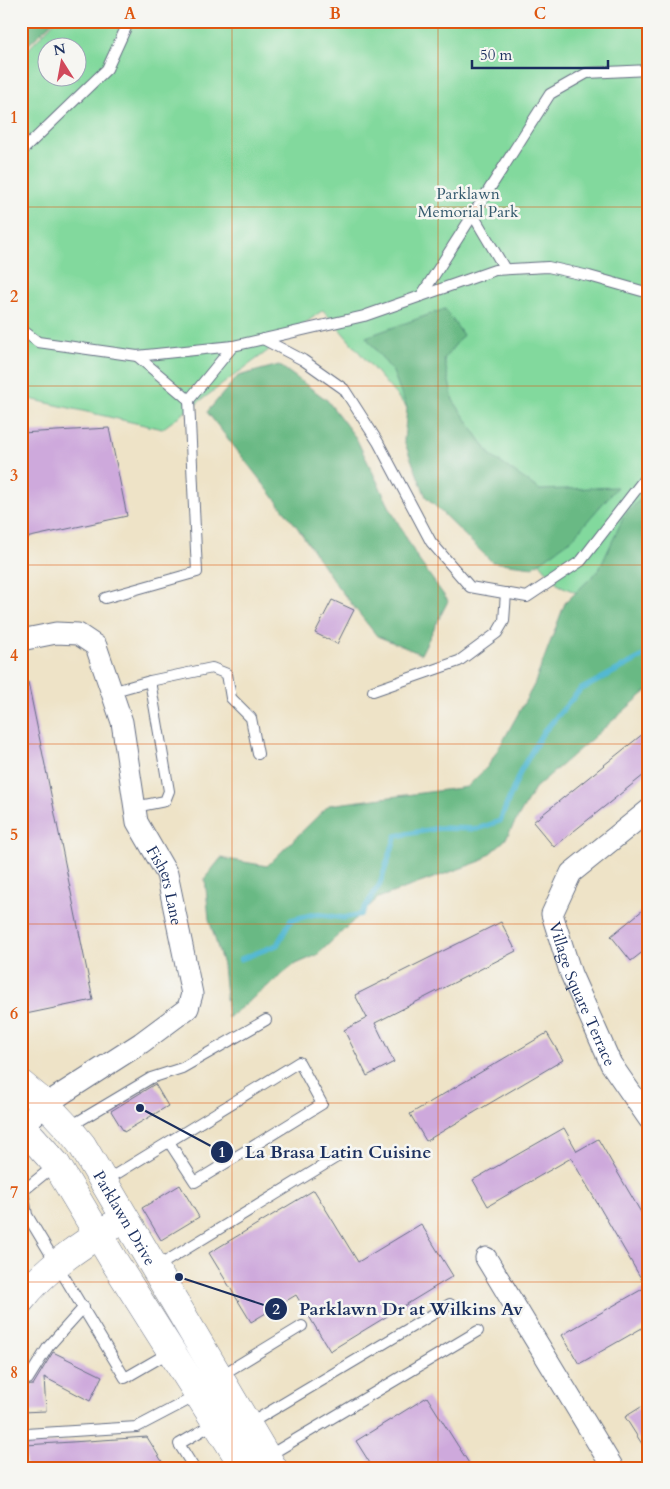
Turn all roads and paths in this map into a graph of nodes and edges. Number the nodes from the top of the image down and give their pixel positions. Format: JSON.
{"nodes":[{"id":1,"x":129,"y":21,"type":"edge"},
{"id":2,"x":649,"y":70,"type":"edge"},
{"id":3,"x":21,"y":152,"type":"edge"},
{"id":4,"x":473,"y":214,"type":"junction"},
{"id":5,"x":505,"y":269,"type":"junction"},
{"id":6,"x":649,"y":293,"type":"edge"},
{"id":7,"x":421,"y":296,"type":"junction"},
{"id":8,"x":21,"y":330,"type":"edge"},
{"id":9,"x":263,"y":339,"type":"junction"},
{"id":10,"x":234,"y":346,"type":"junction"},
{"id":11,"x":137,"y":356,"type":"junction"},
{"id":12,"x":189,"y":400,"type":"junction"},
{"id":13,"x":649,"y":473,"type":"edge"},
{"id":14,"x":506,"y":594,"type":"junction"},
{"id":15,"x":105,"y":598,"type":"dead end"},
{"id":16,"x":21,"y":640,"type":"edge"},
{"id":17,"x":150,"y":681,"type":"junction"},
{"id":18,"x":373,"y":691,"type":"dead end"},
{"id":19,"x":111,"y":692,"type":"junction"},
{"id":20,"x":258,"y":754,"type":"dead end"},
{"id":21,"x":135,"y":807,"type":"junction"},
{"id":22,"x":649,"y":810,"type":"edge"},
{"id":23,"x":266,"y":1020,"type":"dead end"},
{"id":24,"x":21,"y":1084,"type":"edge"},
{"id":25,"x":46,"y":1104,"type":"junction"},
{"id":26,"x":649,"y":1119,"type":"edge"},
{"id":27,"x":22,"y":1125,"type":"edge"},
{"id":28,"x":69,"y":1127,"type":"junction"},
{"id":29,"x":170,"y":1142,"type":"junction"},
{"id":30,"x":337,"y":1156,"type":"dead end"},
{"id":31,"x":56,"y":1164,"type":"junction"},
{"id":32,"x":104,"y":1183,"type":"junction"},
{"id":33,"x":22,"y":1190,"type":"edge"},
{"id":34,"x":125,"y":1218,"type":"junction"},
{"id":35,"x":98,"y":1235,"type":"junction"},
{"id":36,"x":486,"y":1258,"type":"dead end"},
{"id":37,"x":58,"y":1264,"type":"junction"},
{"id":38,"x":155,"y":1268,"type":"junction"},
{"id":39,"x":21,"y":1300,"type":"edge"},
{"id":40,"x":450,"y":1304,"type":"dead end"},
{"id":41,"x":84,"y":1307,"type":"junction"},
{"id":42,"x":302,"y":1326,"type":"dead end"},
{"id":43,"x":478,"y":1331,"type":"dead end"},
{"id":44,"x":171,"y":1352,"type":"junction"},
{"id":45,"x":219,"y":1376,"type":"junction"},
{"id":46,"x":28,"y":1379,"type":"dead end"},
{"id":47,"x":198,"y":1395,"type":"junction"},
{"id":48,"x":216,"y":1422,"type":"junction"},
{"id":49,"x":248,"y":1425,"type":"junction"},
{"id":50,"x":21,"y":1441,"type":"edge"},
{"id":51,"x":262,"y":1464,"type":"edge"},
{"id":52,"x":194,"y":1468,"type":"edge"},
{"id":53,"x":613,"y":1468,"type":"edge"}],
"edges":[{"from":1,"to":3,"type":"lane"},
{"from":2,"to":4,"type":"lane"},
{"from":4,"to":5,"type":"lane"},
{"from":4,"to":7,"type":"lane"},
{"from":5,"to":6,"type":"lane"},
{"from":5,"to":7,"type":"lane"},
{"from":7,"to":9,"type":"lane"},
{"from":8,"to":11,"type":"lane"},
{"from":9,"to":10,"type":"lane"},
{"from":9,"to":14,"type":"lane"},
{"from":10,"to":11,"type":"lane"},
{"from":10,"to":12,"type":"lane"},
{"from":11,"to":12,"type":"lane"},
{"from":12,"to":15,"type":"lane"},
{"from":13,"to":14,"type":"lane"},
{"from":14,"to":18,"type":"lane"},
{"from":16,"to":19,"type":"street","name":"Fishers Lane"},
{"from":17,"to":19,"type":"lane"},
{"from":17,"to":20,"type":"lane"},
{"from":17,"to":21,"type":"lane"},
{"from":19,"to":21,"type":"street","name":"Fishers Lane"},
{"from":21,"to":25,"type":"street","name":"Fishers Lane"},
{"from":22,"to":26,"type":"street","name":"Village Square Terrace"},
{"from":23,"to":28,"type":"lane"},
{"from":24,"to":25,"type":"main road","name":"Parklawn Drive"},
{"from":25,"to":27,"type":"street","name":"Fishers Lane"},
{"from":25,"to":28,"type":"main road","name":"Parklawn Drive"},
{"from":27,"to":31,"type":"main road","name":"Parklawn Drive"},
{"from":28,"to":32,"type":"main road","name":"Parklawn Drive"},
{"from":29,"to":29,"type":"lane"},
{"from":29,"to":32,"type":"lane"},
{"from":30,"to":38,"type":"lane"},
{"from":31,"to":33,"type":"lane"},
{"from":31,"to":35,"type":"main road","name":"Parklawn Drive"},
{"from":32,"to":34,"type":"main road","name":"Parklawn Drive"},
{"from":33,"to":37,"type":"lane"},
{"from":34,"to":35,"type":"main road"},
{"from":34,"to":38,"type":"main road","name":"Parklawn Drive"},
{"from":35,"to":37,"type":"main road"},
{"from":35,"to":44,"type":"main road","name":"Parklawn Drive"},
{"from":36,"to":53,"type":"street"},
{"from":37,"to":39,"type":"main road"},
{"from":37,"to":41,"type":"lane"},
{"from":38,"to":45,"type":"main road","name":"Parklawn Drive"},
{"from":40,"to":49,"type":"lane"},
{"from":41,"to":44,"type":"lane"},
{"from":41,"to":46,"type":"lane"},
{"from":42,"to":45,"type":"lane"},
{"from":43,"to":51,"type":"lane"},
{"from":44,"to":47,"type":"main road","name":"Parklawn Drive"},
{"from":45,"to":49,"type":"main road","name":"Parklawn Drive"},
{"from":47,"to":48,"type":"main road","name":"Parklawn Drive"},
{"from":47,"to":50,"type":"lane"},
{"from":48,"to":51,"type":"main road","name":"Parklawn Drive"},
{"from":48,"to":52,"type":"lane"},
{"from":49,"to":51,"type":"main road","name":"Parklawn Drive"}]}
